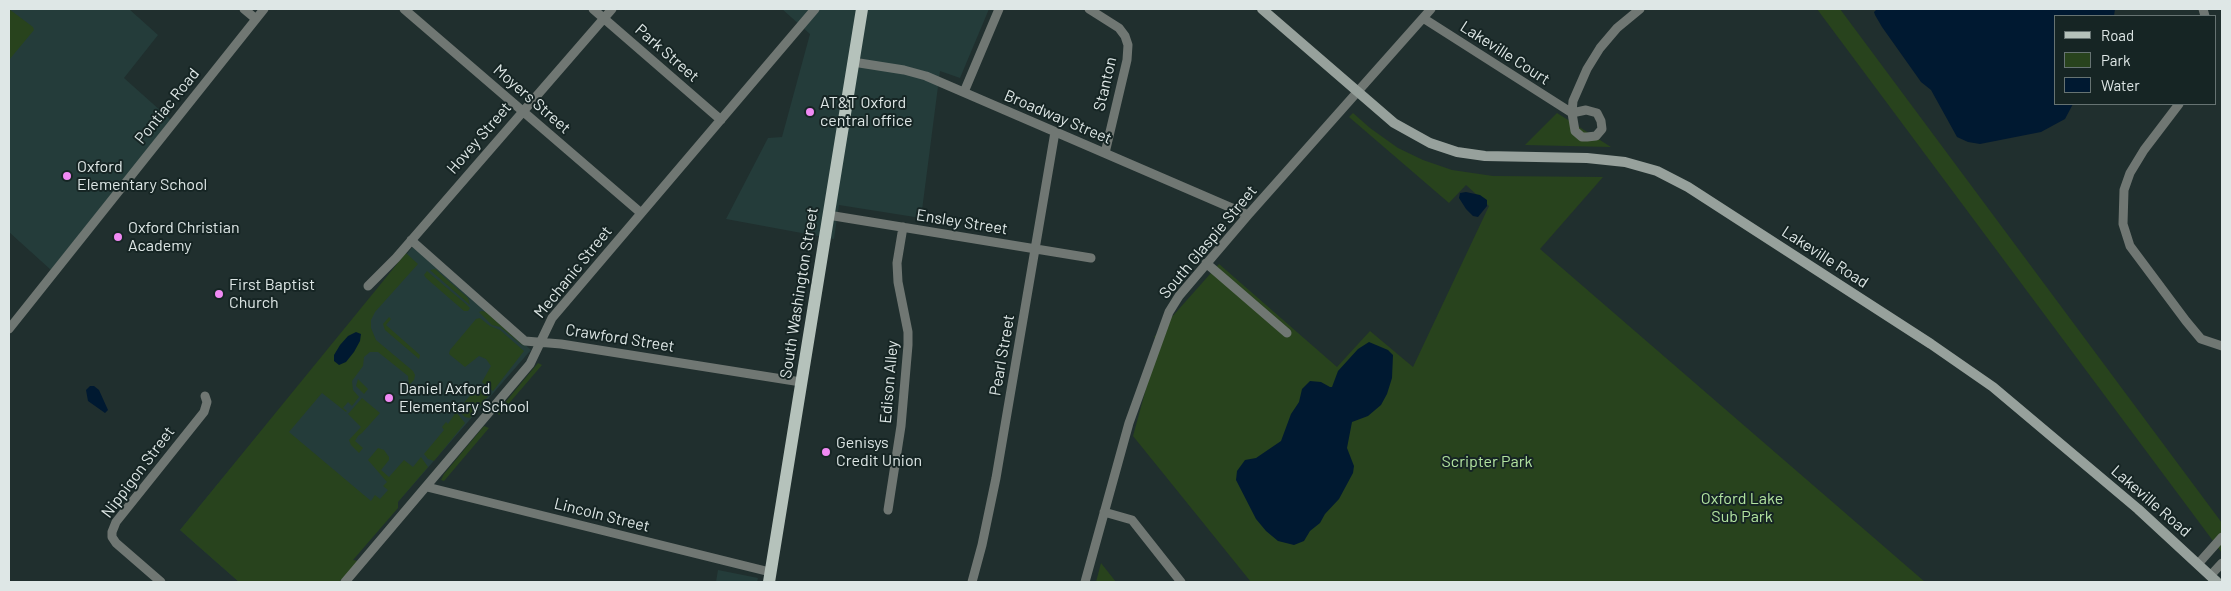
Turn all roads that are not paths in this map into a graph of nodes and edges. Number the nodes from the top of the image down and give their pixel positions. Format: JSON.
{"nodes":[{"id":1,"x":244,"y":9,"type":"edge"},
{"id":2,"x":264,"y":9,"type":"edge"},
{"id":3,"x":404,"y":9,"type":"edge"},
{"id":4,"x":593,"y":9,"type":"edge"},
{"id":5,"x":612,"y":9,"type":"edge"},
{"id":6,"x":814,"y":9,"type":"edge"},
{"id":7,"x":862,"y":9,"type":"edge"},
{"id":8,"x":999,"y":9,"type":"edge"},
{"id":9,"x":1089,"y":9,"type":"edge"},
{"id":10,"x":1262,"y":9,"type":"edge"},
{"id":11,"x":1431,"y":9,"type":"edge"},
{"id":12,"x":1640,"y":9,"type":"edge"},
{"id":13,"x":604,"y":18,"type":"junction"},
{"id":14,"x":1423,"y":18,"type":"junction"},
{"id":15,"x":256,"y":19,"type":"junction"},
{"id":16,"x":853,"y":62,"type":"junction"},
{"id":17,"x":1356,"y":91,"type":"junction"},
{"id":18,"x":964,"y":92,"type":"junction"},
{"id":19,"x":2178,"y":105,"type":"edge"},
{"id":20,"x":523,"y":111,"type":"junction"},
{"id":21,"x":721,"y":120,"type":"junction"},
{"id":22,"x":1056,"y":132,"type":"junction"},
{"id":23,"x":1105,"y":153,"type":"junction"},
{"id":24,"x":641,"y":213,"type":"junction"},
{"id":25,"x":828,"y":215,"type":"junction"},
{"id":26,"x":1248,"y":215,"type":"junction"},
{"id":27,"x":903,"y":228,"type":"junction"},
{"id":28,"x":411,"y":240,"type":"junction"},
{"id":29,"x":1037,"y":249,"type":"junction"},
{"id":30,"x":1090,"y":258,"type":"dead end"},
{"id":31,"x":1206,"y":264,"type":"junction"},
{"id":32,"x":368,"y":286,"type":"dead end"},
{"id":33,"x":9,"y":329,"type":"edge"},
{"id":34,"x":1287,"y":333,"type":"dead end"},
{"id":35,"x":541,"y":342,"type":"junction"},
{"id":36,"x":2222,"y":346,"type":"edge"},
{"id":37,"x":801,"y":382,"type":"junction"},
{"id":38,"x":205,"y":396,"type":"dead end"},
{"id":39,"x":427,"y":486,"type":"junction"},
{"id":40,"x":888,"y":510,"type":"dead end"},
{"id":41,"x":1104,"y":512,"type":"junction"},
{"id":42,"x":2222,"y":537,"type":"edge"},
{"id":43,"x":2222,"y":562,"type":"edge"},
{"id":44,"x":2198,"y":564,"type":"junction"},
{"id":45,"x":770,"y":577,"type":"edge"},
{"id":46,"x":2214,"y":579,"type":"edge"},
{"id":47,"x":161,"y":582,"type":"edge"},
{"id":48,"x":345,"y":582,"type":"edge"},
{"id":49,"x":972,"y":582,"type":"edge"},
{"id":50,"x":1085,"y":582,"type":"edge"},
{"id":51,"x":1181,"y":582,"type":"edge"}],
"edges":[{"from":1,"to":15,"type":"street"},
{"from":2,"to":15,"type":"street","name":"Pontiac Road"},
{"from":3,"to":20,"type":"street","name":"Moyers Street"},
{"from":4,"to":13,"type":"street","name":"Park Street"},
{"from":5,"to":13,"type":"street","name":"Hovey Street"},
{"from":6,"to":21,"type":"street","name":"Mechanic Street"},
{"from":7,"to":16,"type":"main road","name":"South Washington Street"},
{"from":8,"to":18,"type":"street"},
{"from":9,"to":23,"type":"street","name":"Stanton"},
{"from":10,"to":17,"type":"main road","name":"Lakeville Road"},
{"from":11,"to":14,"type":"street","name":"South Glaspie Street"},
{"from":12,"to":14,"type":"street","name":"Lakeville Court"},
{"from":13,"to":20,"type":"street","name":"Hovey Street"},
{"from":13,"to":21,"type":"street","name":"Park Street"},
{"from":14,"to":17,"type":"street","name":"South Glaspie Street"},
{"from":15,"to":33,"type":"street","name":"Pontiac Road"},
{"from":16,"to":18,"type":"street","name":"Broadway Street"},
{"from":16,"to":25,"type":"main road","name":"South Washington Street"},
{"from":17,"to":26,"type":"street","name":"South Glaspie Street"},
{"from":17,"to":44,"type":"main road","name":"Lakeville Road"},
{"from":18,"to":22,"type":"street","name":"Broadway Street"},
{"from":19,"to":36,"type":"street"},
{"from":20,"to":24,"type":"street","name":"Moyers Street"},
{"from":20,"to":28,"type":"street","name":"Hovey Street"},
{"from":21,"to":24,"type":"street","name":"Mechanic Street"},
{"from":22,"to":23,"type":"street","name":"Broadway Street"},
{"from":22,"to":29,"type":"street","name":"Pearl Street"},
{"from":23,"to":26,"type":"street","name":"Broadway Street"},
{"from":24,"to":35,"type":"street","name":"Mechanic Street"},
{"from":25,"to":27,"type":"street","name":"Ensley Street"},
{"from":25,"to":37,"type":"main road","name":"South Washington Street"},
{"from":26,"to":31,"type":"street","name":"South Glaspie Street"},
{"from":27,"to":29,"type":"street","name":"Ensley Street"},
{"from":27,"to":40,"type":"street","name":"Edison Alley"},
{"from":28,"to":32,"type":"street","name":"Hovey Street"},
{"from":28,"to":35,"type":"street","name":"Crawford Street"},
{"from":29,"to":30,"type":"street","name":"Ensley Street"},
{"from":29,"to":49,"type":"street","name":"Pearl Street"},
{"from":31,"to":34,"type":"street"},
{"from":31,"to":41,"type":"street","name":"South Glaspie Street"},
{"from":35,"to":37,"type":"street","name":"Crawford Street"},
{"from":35,"to":39,"type":"street","name":"Mechanic Street"},
{"from":37,"to":45,"type":"main road","name":"South Washington Street"},
{"from":38,"to":47,"type":"street","name":"Nippigon Street"},
{"from":39,"to":45,"type":"street","name":"Lincoln Street"},
{"from":39,"to":48,"type":"street","name":"Mechanic Street"},
{"from":41,"to":50,"type":"street","name":"South Glaspie Street"},
{"from":41,"to":51,"type":"street"},
{"from":42,"to":44,"type":"street"},
{"from":43,"to":46,"type":"street"},
{"from":44,"to":46,"type":"main road","name":"Lakeville Road"}]}
